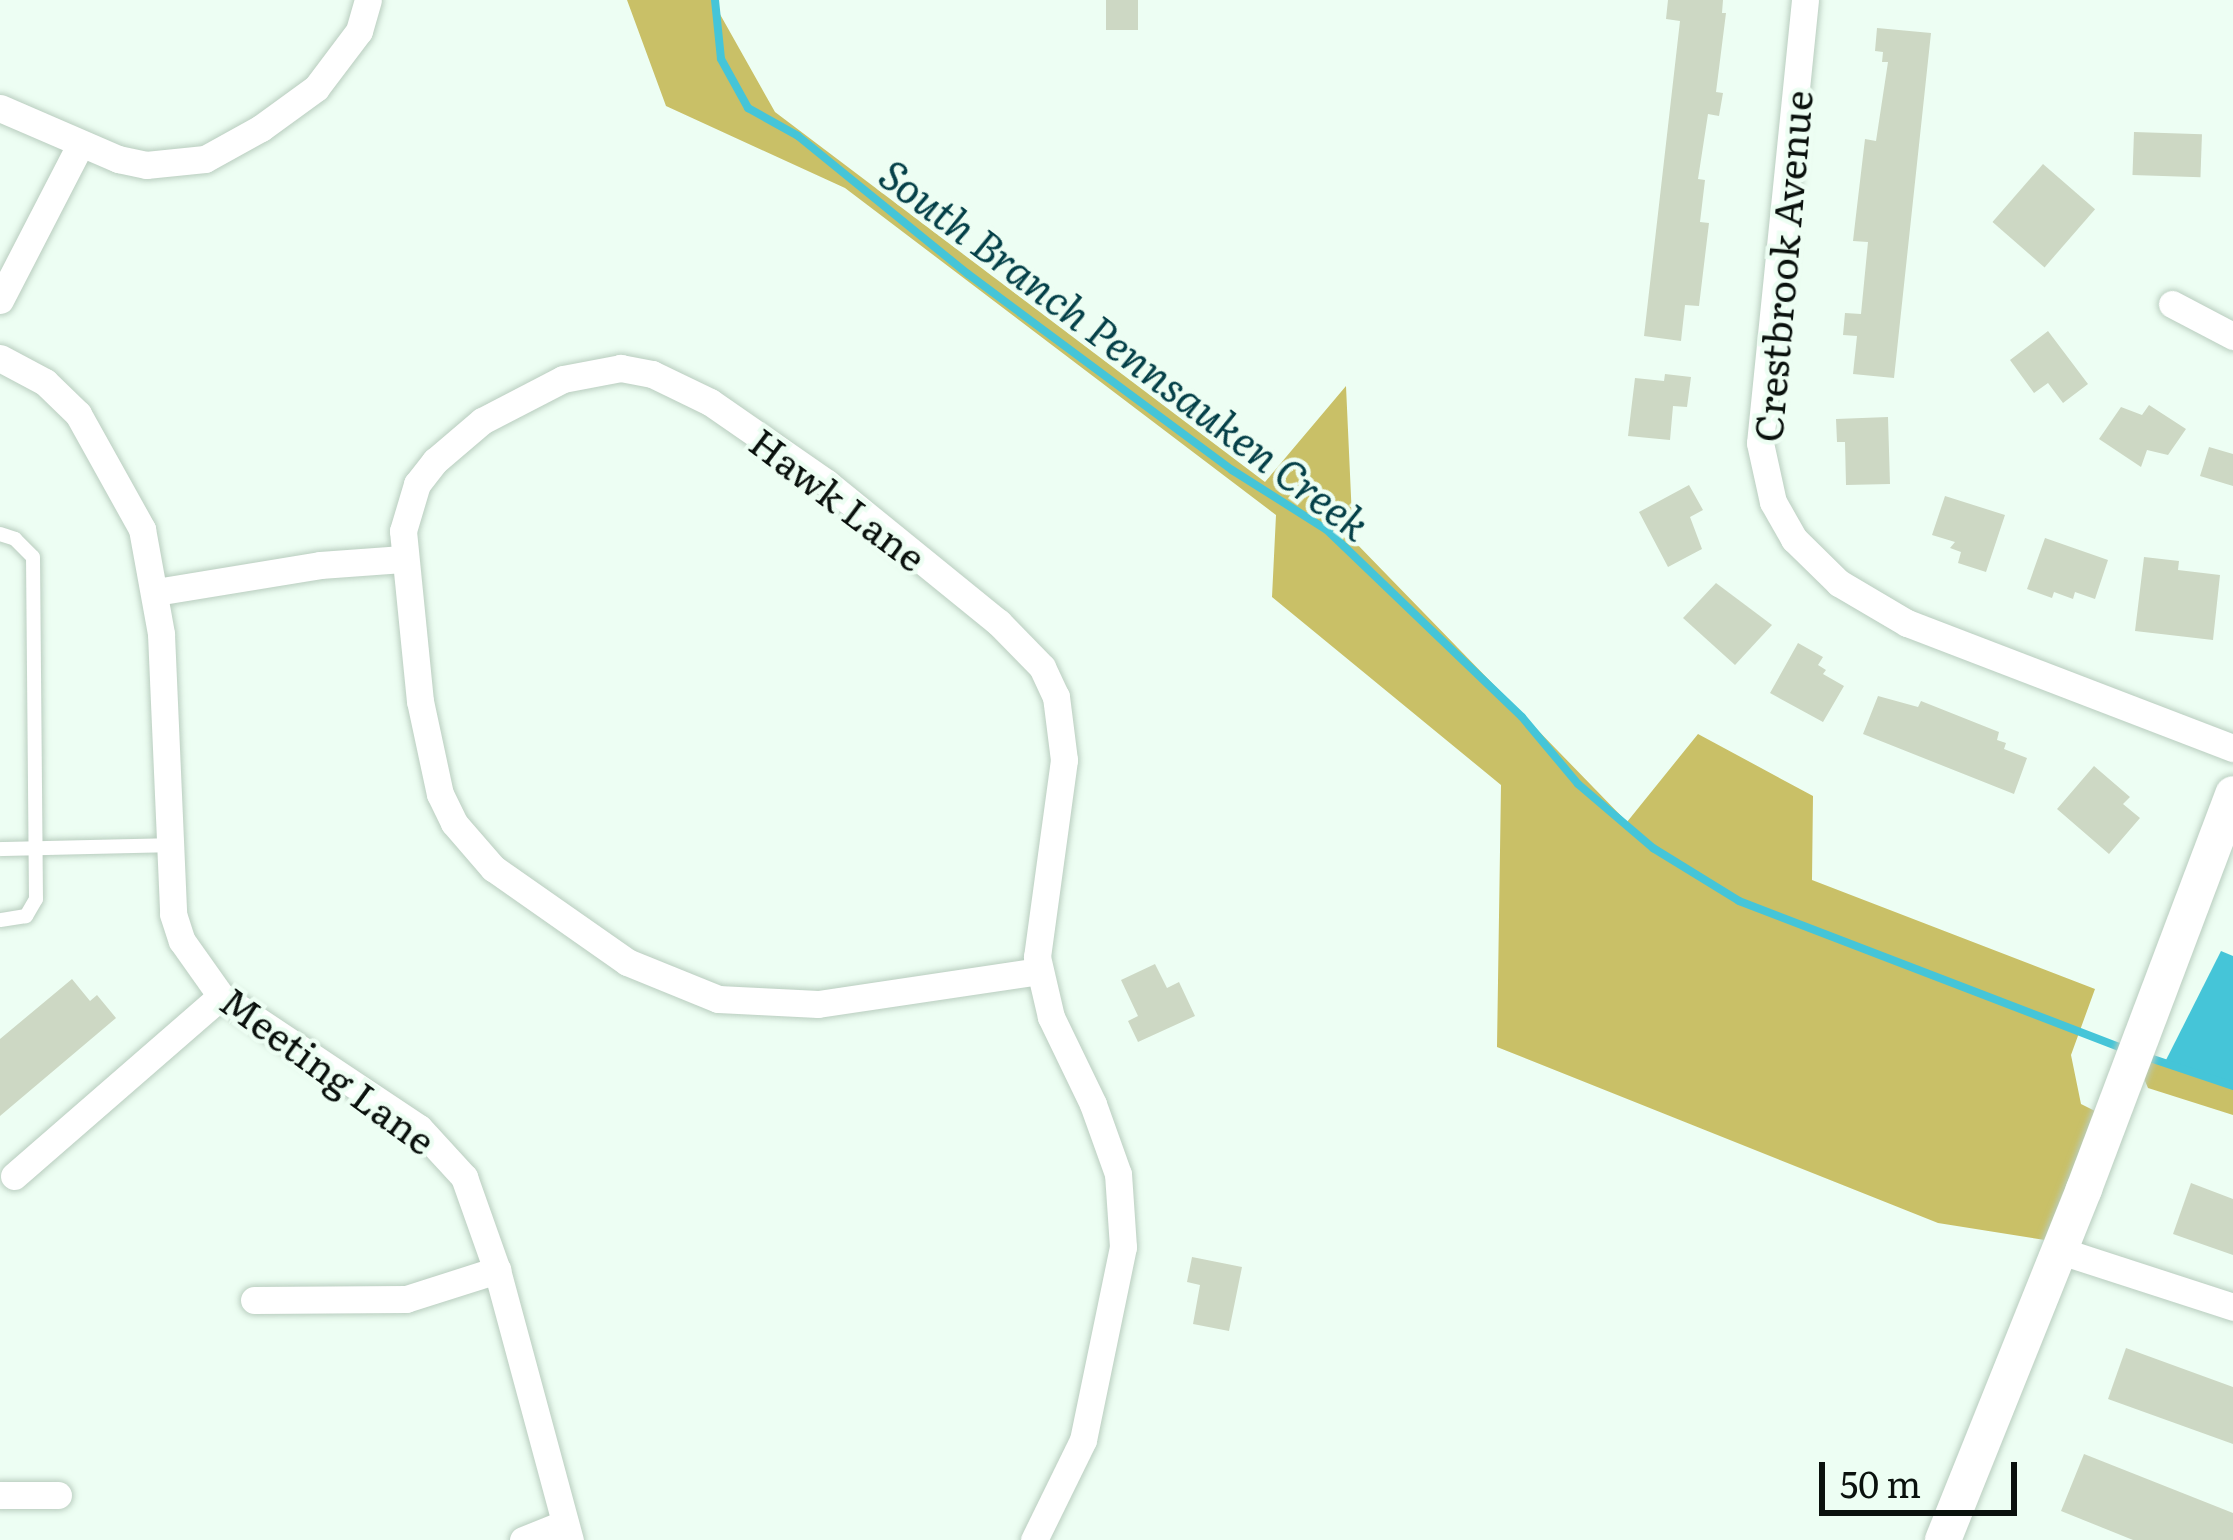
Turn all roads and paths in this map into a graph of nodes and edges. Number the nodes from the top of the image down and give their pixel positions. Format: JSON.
{"nodes":[{"id":1,"x":368,"y":0,"type":"edge"},
{"id":2,"x":1805,"y":0,"type":"edge"},
{"id":3,"x":0,"y":108,"type":"edge"},
{"id":4,"x":80,"y":145,"type":"junction"},
{"id":5,"x":0,"y":300,"type":"edge"},
{"id":6,"x":2171,"y":304,"type":"dead end"},
{"id":7,"x":2233,"y":336,"type":"edge"},
{"id":8,"x":0,"y":358,"type":"edge"},
{"id":9,"x":0,"y":533,"type":"edge"},
{"id":10,"x":403,"y":559,"type":"junction"},
{"id":11,"x":156,"y":592,"type":"junction"},
{"id":12,"x":2233,"y":748,"type":"edge"},
{"id":13,"x":2233,"y":794,"type":"edge"},
{"id":14,"x":170,"y":845,"type":"junction"},
{"id":15,"x":0,"y":849,"type":"edge"},
{"id":16,"x":36,"y":849,"type":"junction"},
{"id":17,"x":0,"y":920,"type":"edge"},
{"id":18,"x":1039,"y":971,"type":"junction"},
{"id":19,"x":221,"y":996,"type":"junction"},
{"id":20,"x":14,"y":1176,"type":"dead end"},
{"id":21,"x":2058,"y":1250,"type":"junction"},
{"id":22,"x":497,"y":1270,"type":"junction"},
{"id":23,"x":254,"y":1300,"type":"dead end"},
{"id":24,"x":2233,"y":1307,"type":"edge"},
{"id":25,"x":58,"y":1495,"type":"dead end"},
{"id":26,"x":0,"y":1496,"type":"edge"},
{"id":27,"x":568,"y":1532,"type":"edge"},
{"id":28,"x":523,"y":1540,"type":"edge"},
{"id":29,"x":1034,"y":1540,"type":"edge"},
{"id":30,"x":1943,"y":1540,"type":"edge"}],
"edges":[{"from":1,"to":4,"type":"street"},
{"from":2,"to":12,"type":"street","name":"Crestbrook Avenue"},
{"from":3,"to":4,"type":"street"},
{"from":4,"to":5,"type":"street"},
{"from":6,"to":7,"type":"street"},
{"from":8,"to":11,"type":"street","name":"Meeting Lane"},
{"from":9,"to":16,"type":"lane"},
{"from":10,"to":11,"type":"street"},
{"from":10,"to":18,"type":"street","name":"Hawk Lane"},
{"from":10,"to":18,"type":"street","name":"Hawk Lane"},
{"from":11,"to":14,"type":"street","name":"Meeting Lane"},
{"from":13,"to":21,"type":"street"},
{"from":14,"to":16,"type":"lane"},
{"from":14,"to":19,"type":"street","name":"Meeting Lane"},
{"from":15,"to":16,"type":"lane"},
{"from":16,"to":17,"type":"lane"},
{"from":18,"to":29,"type":"street","name":"Hawk Lane"},
{"from":19,"to":20,"type":"street"},
{"from":19,"to":22,"type":"street","name":"Meeting Lane"},
{"from":21,"to":24,"type":"street"},
{"from":21,"to":30,"type":"street"},
{"from":22,"to":23,"type":"street"},
{"from":22,"to":27,"type":"street","name":"Meeting Lane"},
{"from":25,"to":26,"type":"street"},
{"from":27,"to":28,"type":"street"}]}
